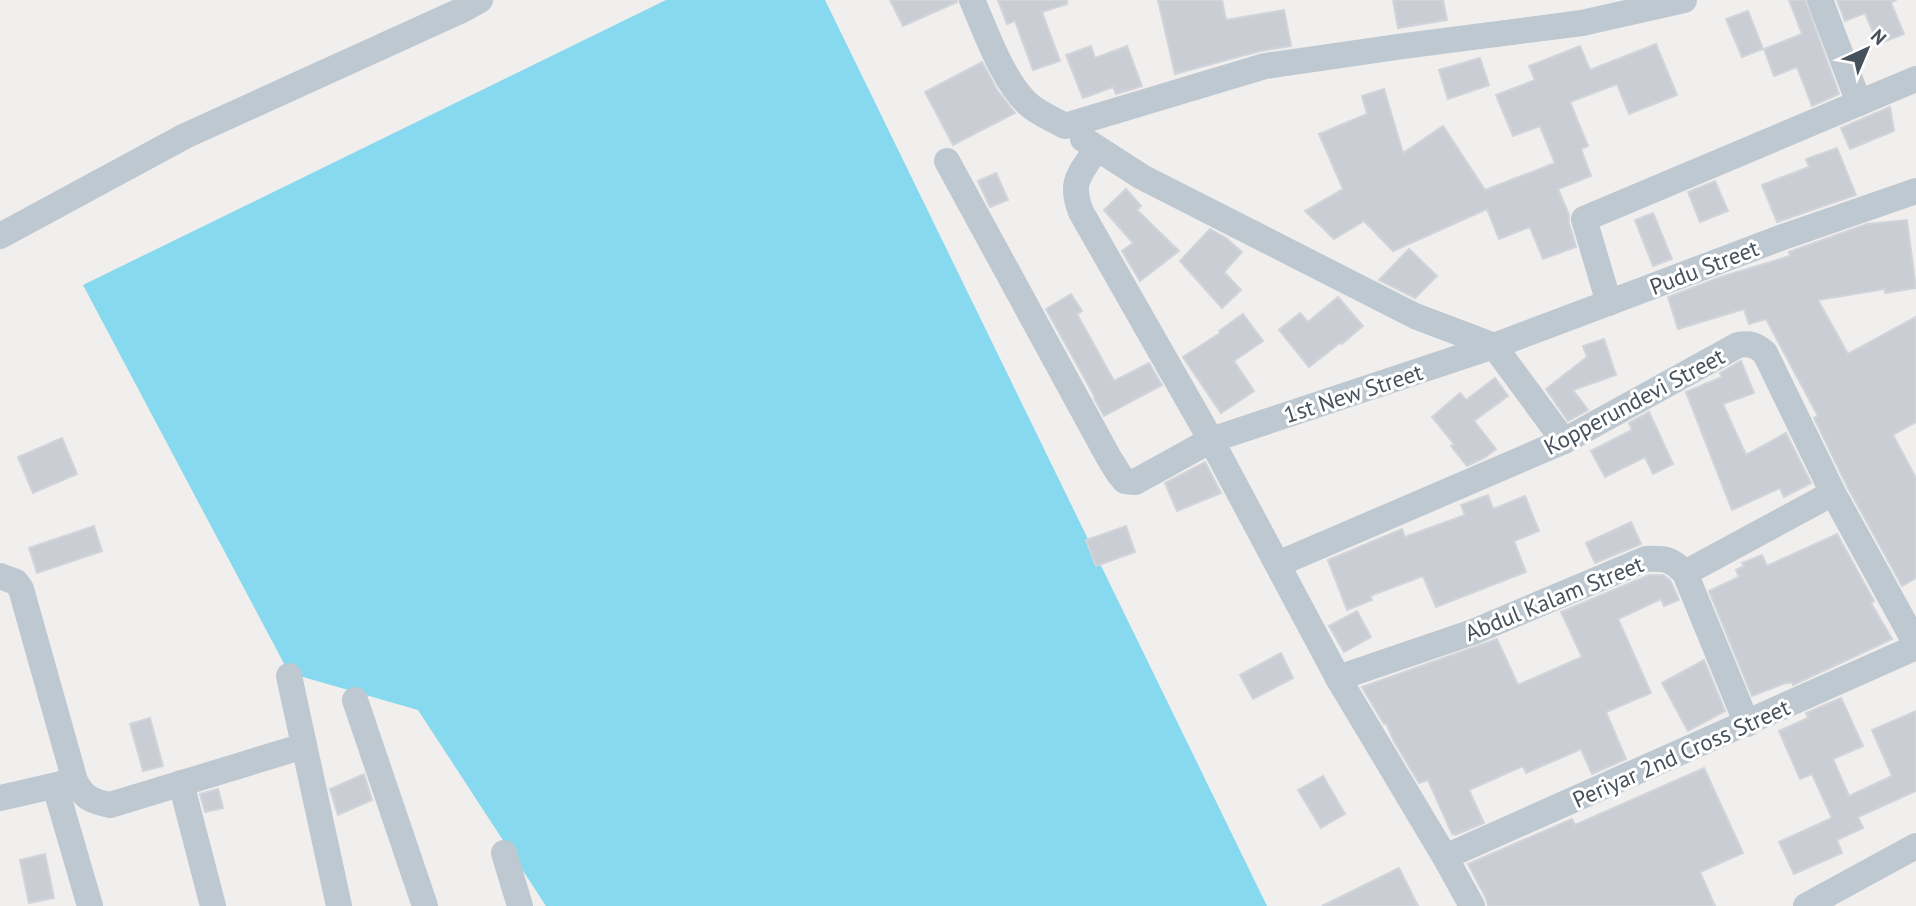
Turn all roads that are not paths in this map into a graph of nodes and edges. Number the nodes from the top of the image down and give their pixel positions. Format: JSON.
{"nodes":[{"id":1,"x":480,"y":0,"type":"edge"},
{"id":2,"x":972,"y":0,"type":"edge"},
{"id":3,"x":1684,"y":0,"type":"edge"},
{"id":4,"x":1821,"y":0,"type":"edge"},
{"id":5,"x":1916,"y":79,"type":"edge"},
{"id":6,"x":1859,"y":103,"type":"junction"},
{"id":7,"x":1065,"y":125,"type":"junction"},
{"id":8,"x":1096,"y":149,"type":"junction"},
{"id":9,"x":947,"y":161,"type":"dead end"},
{"id":10,"x":1916,"y":191,"type":"edge"},
{"id":11,"x":0,"y":236,"type":"edge"},
{"id":12,"x":1609,"y":303,"type":"junction"},
{"id":13,"x":1494,"y":346,"type":"junction"},
{"id":14,"x":1211,"y":440,"type":"junction"},
{"id":15,"x":1564,"y":441,"type":"junction"},
{"id":16,"x":1833,"y":493,"type":"junction"},
{"id":17,"x":1278,"y":564,"type":"junction"},
{"id":18,"x":1685,"y":573,"type":"junction"},
{"id":19,"x":0,"y":576,"type":"edge"},
{"id":20,"x":1916,"y":645,"type":"edge"},
{"id":21,"x":289,"y":676,"type":"dead end"},
{"id":22,"x":1338,"y":677,"type":"junction"},
{"id":23,"x":355,"y":700,"type":"dead end"},
{"id":24,"x":1747,"y":724,"type":"junction"},
{"id":25,"x":304,"y":746,"type":"junction"},
{"id":26,"x":181,"y":783,"type":"junction"},
{"id":27,"x":65,"y":784,"type":"junction"},
{"id":28,"x":0,"y":798,"type":"edge"},
{"id":29,"x":1916,"y":845,"type":"edge"},
{"id":30,"x":504,"y":853,"type":"dead end"},
{"id":31,"x":1445,"y":857,"type":"junction"},
{"id":32,"x":90,"y":906,"type":"edge"},
{"id":33,"x":214,"y":906,"type":"edge"},
{"id":34,"x":340,"y":906,"type":"edge"},
{"id":35,"x":425,"y":906,"type":"edge"},
{"id":36,"x":520,"y":906,"type":"edge"},
{"id":37,"x":1472,"y":906,"type":"edge"},
{"id":38,"x":1806,"y":906,"type":"edge"}],
"edges":[{"from":1,"to":11,"type":"street"},
{"from":2,"to":7,"type":"street"},
{"from":3,"to":7,"type":"street"},
{"from":4,"to":6,"type":"street"},
{"from":5,"to":6,"type":"street"},
{"from":6,"to":12,"type":"street"},
{"from":7,"to":8,"type":"street"},
{"from":8,"to":13,"type":"street"},
{"from":8,"to":14,"type":"street"},
{"from":9,"to":14,"type":"street","name":"1st New Street"},
{"from":10,"to":12,"type":"street","name":"Pudu Street"},
{"from":12,"to":13,"type":"street","name":"Pudu Street"},
{"from":13,"to":14,"type":"street","name":"1st New Street"},
{"from":13,"to":15,"type":"street"},
{"from":14,"to":17,"type":"street"},
{"from":15,"to":16,"type":"street","name":"Kopperundevi Street"},
{"from":15,"to":17,"type":"street","name":"Kopperundevi Street"},
{"from":16,"to":18,"type":"street"},
{"from":16,"to":20,"type":"street","name":"Kopperundevi Street"},
{"from":17,"to":22,"type":"street"},
{"from":18,"to":22,"type":"street","name":"Abdul Kalam Street"},
{"from":18,"to":24,"type":"street"},
{"from":19,"to":27,"type":"street"},
{"from":20,"to":24,"type":"street","name":"Periyar 2nd Cross Street"},
{"from":21,"to":25,"type":"street"},
{"from":22,"to":31,"type":"street"},
{"from":23,"to":35,"type":"street"},
{"from":24,"to":31,"type":"street","name":"Periyar 2nd Cross Street"},
{"from":25,"to":26,"type":"street"},
{"from":25,"to":34,"type":"street"},
{"from":26,"to":27,"type":"street"},
{"from":26,"to":33,"type":"street"},
{"from":27,"to":28,"type":"street"},
{"from":27,"to":32,"type":"street"},
{"from":29,"to":38,"type":"street"},
{"from":30,"to":36,"type":"street"},
{"from":31,"to":37,"type":"street"}]}
